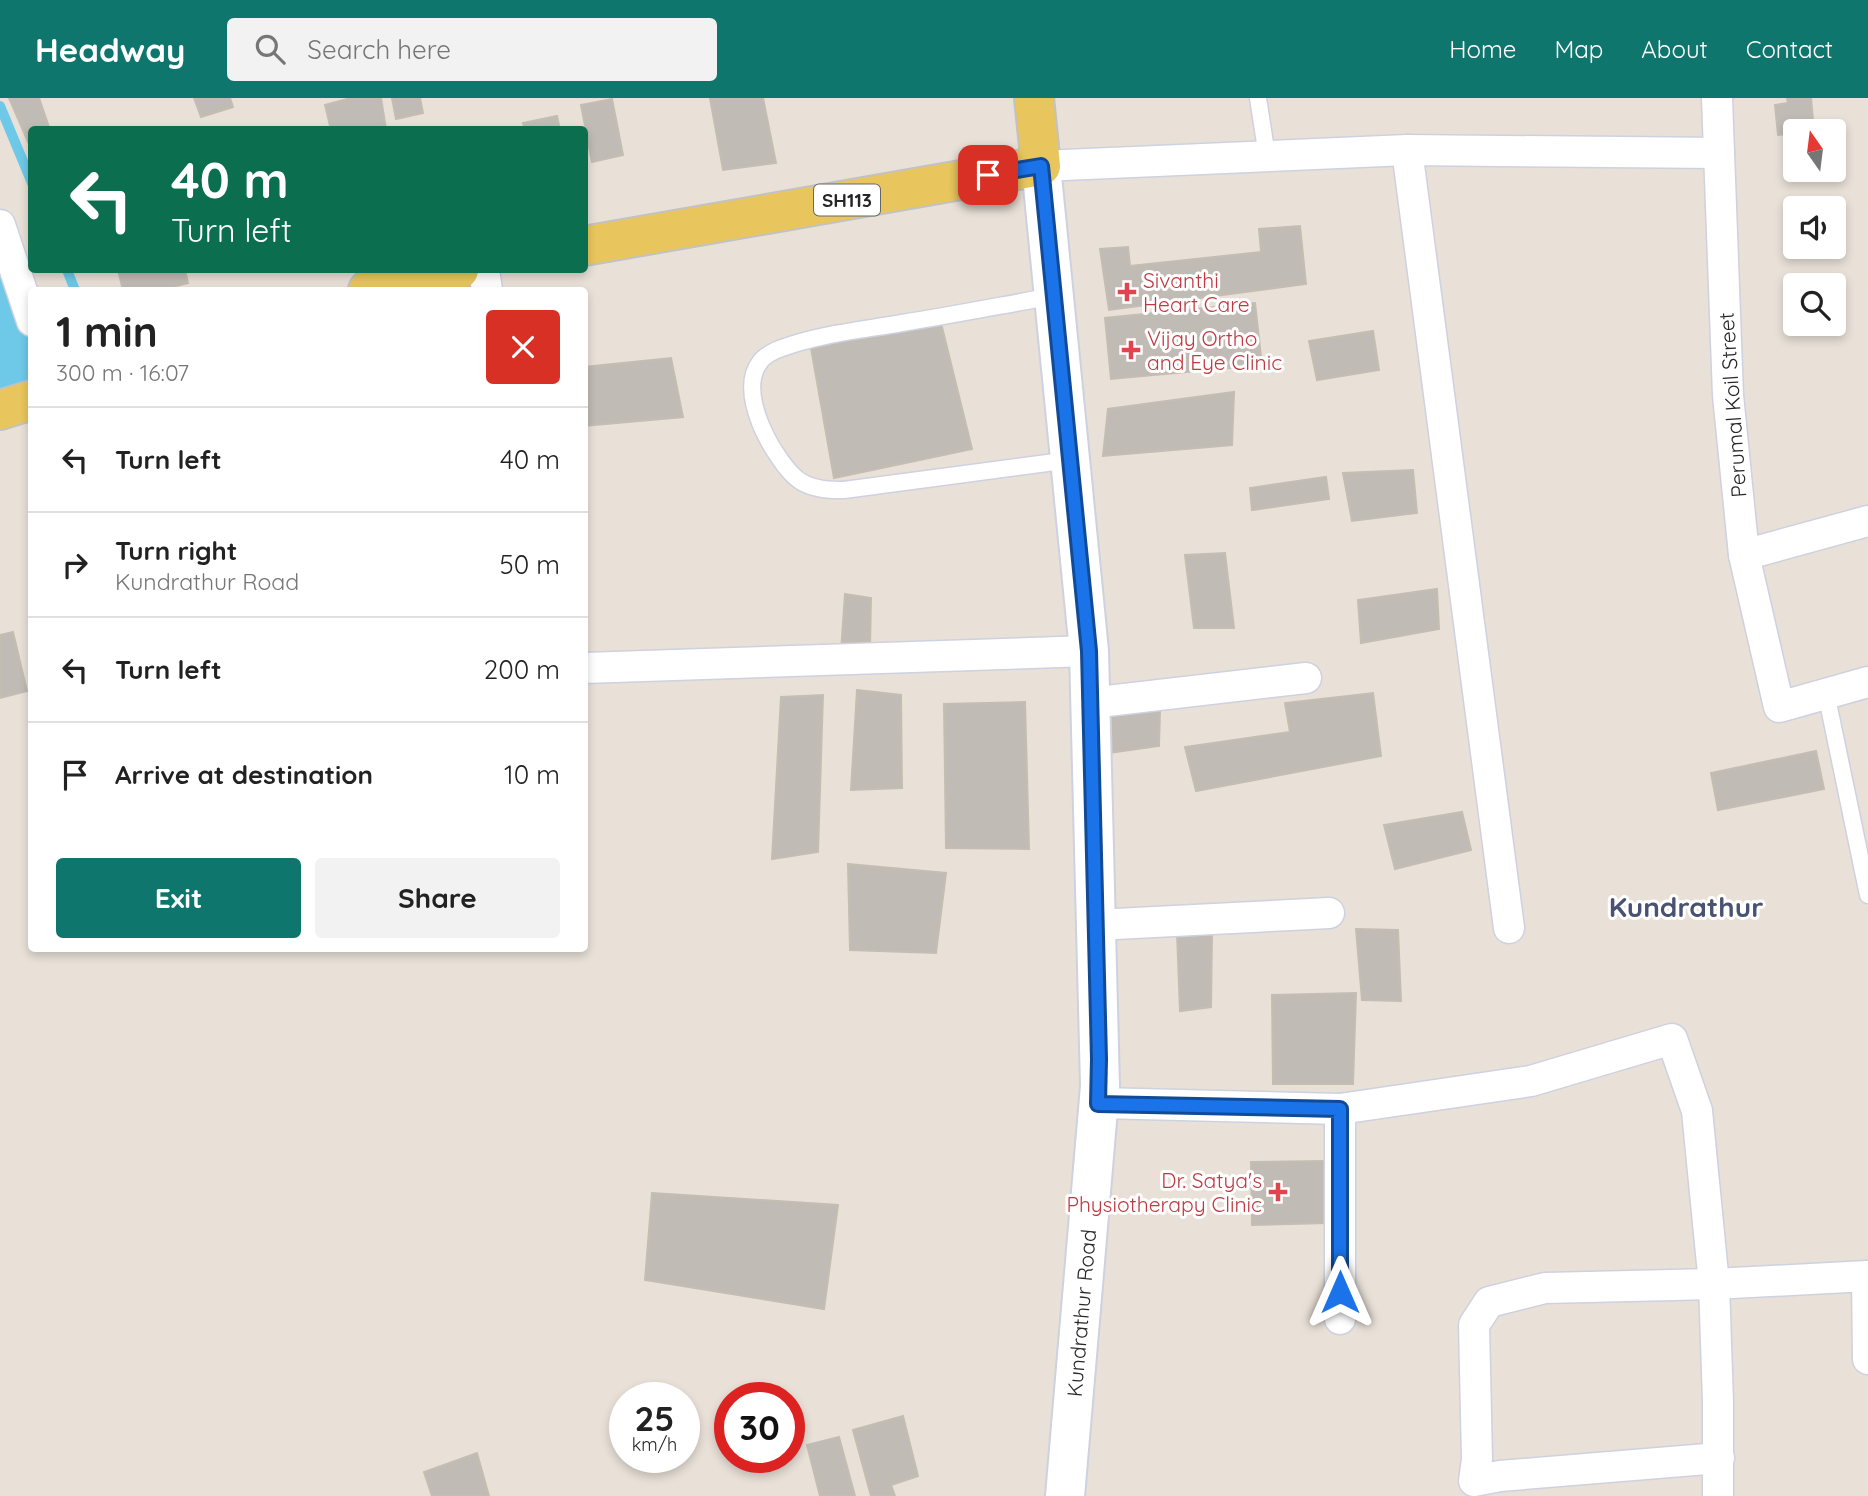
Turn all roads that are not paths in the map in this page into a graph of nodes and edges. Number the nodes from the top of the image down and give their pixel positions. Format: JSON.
{"nodes":[{"id":1,"x":1034,"y":98,"type":"edge"},
{"id":2,"x":1258,"y":98,"type":"edge"},
{"id":3,"x":1717,"y":98,"type":"edge"},
{"id":4,"x":1407,"y":150,"type":"junction"},
{"id":5,"x":1720,"y":153,"type":"junction"},
{"id":6,"x":1267,"y":156,"type":"junction"},
{"id":7,"x":1041,"y":166,"type":"junction"},
{"id":8,"x":0,"y":225,"type":"edge"},
{"id":9,"x":588,"y":245,"type":"edge"},
{"id":10,"x":446,"y":273,"type":"edge"},
{"id":11,"x":382,"y":287,"type":"edge"},
{"id":12,"x":1054,"y":296,"type":"junction"},
{"id":13,"x":28,"y":309,"type":"edge"},
{"id":14,"x":28,"y":401,"type":"edge"},
{"id":15,"x":0,"y":410,"type":"edge"},
{"id":16,"x":1070,"y":460,"type":"junction"},
{"id":17,"x":1868,"y":521,"type":"edge"},
{"id":18,"x":1744,"y":555,"type":"junction"},
{"id":19,"x":1089,"y":651,"type":"junction"},
{"id":20,"x":588,"y":668,"type":"edge"},
{"id":21,"x":1306,"y":678,"type":"dead end"},
{"id":22,"x":1868,"y":682,"type":"edge"},
{"id":23,"x":1826,"y":693,"type":"junction"},
{"id":24,"x":1090,"y":703,"type":"junction"},
{"id":25,"x":1868,"y":895,"type":"edge"},
{"id":26,"x":1329,"y":913,"type":"dead end"},
{"id":27,"x":1096,"y":925,"type":"junction"},
{"id":28,"x":1509,"y":928,"type":"dead end"},
{"id":29,"x":1098,"y":1104,"type":"junction"},
{"id":30,"x":1340,"y":1109,"type":"junction"},
{"id":31,"x":1714,"y":1284,"type":"junction"},
{"id":32,"x":1340,"y":1318,"type":"dead end"},
{"id":33,"x":1868,"y":1359,"type":"edge"},
{"id":34,"x":1719,"y":1458,"type":"junction"},
{"id":35,"x":1474,"y":1488,"type":"edge"},
{"id":36,"x":1065,"y":1496,"type":"edge"},
{"id":37,"x":1718,"y":1496,"type":"edge"}],
"edges":[{"from":1,"to":7,"type":"main road"},
{"from":2,"to":6,"type":"lane"},
{"from":3,"to":5,"type":"street","name":"Perumal Koil Street"},
{"from":4,"to":5,"type":"street"},
{"from":4,"to":6,"type":"street"},
{"from":4,"to":28,"type":"street"},
{"from":5,"to":18,"type":"street","name":"Perumal Koil Street"},
{"from":6,"to":7,"type":"street"},
{"from":7,"to":9,"type":"main road","number":"SH113"},
{"from":7,"to":12,"type":"street","name":"Kundrathur Road"},
{"from":8,"to":13,"type":"street"},
{"from":10,"to":11,"type":"main road"},
{"from":12,"to":16,"type":"street","name":"Kundrathur Road"},
{"from":12,"to":16,"type":"lane"},
{"from":14,"to":15,"type":"main road"},
{"from":16,"to":19,"type":"street","name":"Kundrathur Road"},
{"from":17,"to":18,"type":"street"},
{"from":18,"to":23,"type":"street","name":"Perumal Koil Street"},
{"from":19,"to":20,"type":"street"},
{"from":19,"to":24,"type":"street","name":"Kundrathur Road"},
{"from":21,"to":24,"type":"street"},
{"from":22,"to":23,"type":"street"},
{"from":23,"to":25,"type":"lane"},
{"from":24,"to":27,"type":"street","name":"Kundrathur Road"},
{"from":26,"to":27,"type":"street"},
{"from":27,"to":29,"type":"street","name":"Kundrathur Road"},
{"from":29,"to":30,"type":"street"},
{"from":29,"to":36,"type":"street","name":"Kundrathur Road"},
{"from":30,"to":31,"type":"street"},
{"from":30,"to":32,"type":"street"},
{"from":31,"to":33,"type":"street"},
{"from":31,"to":34,"type":"street"},
{"from":31,"to":35,"type":"street"},
{"from":34,"to":35,"type":"street"},
{"from":34,"to":37,"type":"street"}]}
